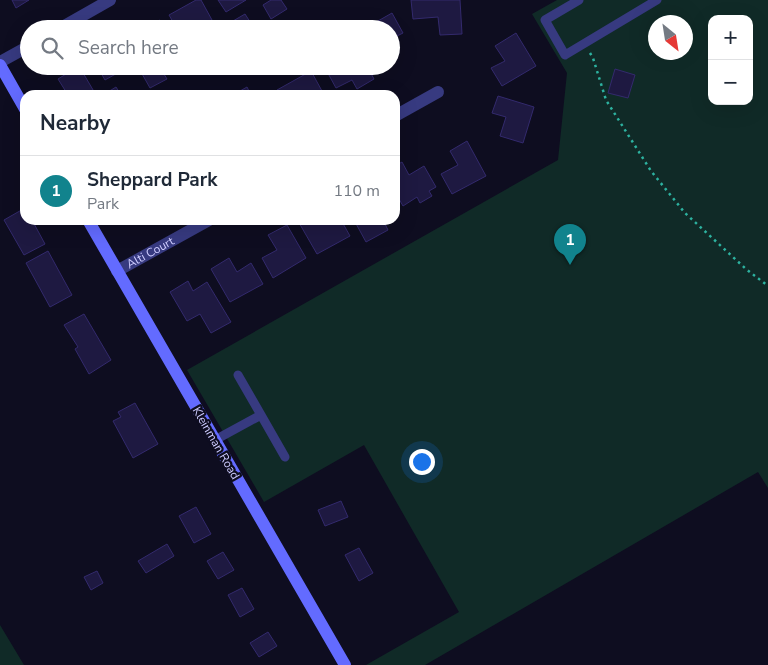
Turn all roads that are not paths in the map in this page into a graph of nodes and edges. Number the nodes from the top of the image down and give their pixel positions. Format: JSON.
{"nodes":[{"id":1,"x":110,"y":0,"type":"edge"},
{"id":2,"x":579,"y":0,"type":"edge"},
{"id":3,"x":657,"y":0,"type":"edge"},
{"id":4,"x":75,"y":20,"type":"edge"},
{"id":5,"x":20,"y":52,"type":"edge"},
{"id":6,"x":0,"y":64,"type":"edge"},
{"id":7,"x":438,"y":92,"type":"dead end"},
{"id":8,"x":20,"y":100,"type":"edge"},
{"id":9,"x":400,"y":113,"type":"edge"},
{"id":10,"x":91,"y":225,"type":"edge"},
{"id":11,"x":200,"y":225,"type":"edge"},
{"id":12,"x":117,"y":272,"type":"junction"},
{"id":13,"x":238,"y":375,"type":"dead end"},
{"id":14,"x":261,"y":415,"type":"junction"},
{"id":15,"x":215,"y":440,"type":"junction"},
{"id":16,"x":285,"y":457,"type":"dead end"},
{"id":17,"x":345,"y":665,"type":"edge"}],
"edges":[{"from":1,"to":4,"type":"street"},
{"from":2,"to":3,"type":"lane"},
{"from":5,"to":6,"type":"street"},
{"from":6,"to":8,"type":"street"},
{"from":7,"to":9,"type":"street"},
{"from":10,"to":12,"type":"street","name":"Kleinman Road"},
{"from":11,"to":12,"type":"street","name":"Alti Court"},
{"from":12,"to":15,"type":"street","name":"Kleinman Road"},
{"from":13,"to":14,"type":"lane"},
{"from":14,"to":15,"type":"lane"},
{"from":14,"to":16,"type":"lane"},
{"from":15,"to":17,"type":"street","name":"Kleinman Road"}]}
